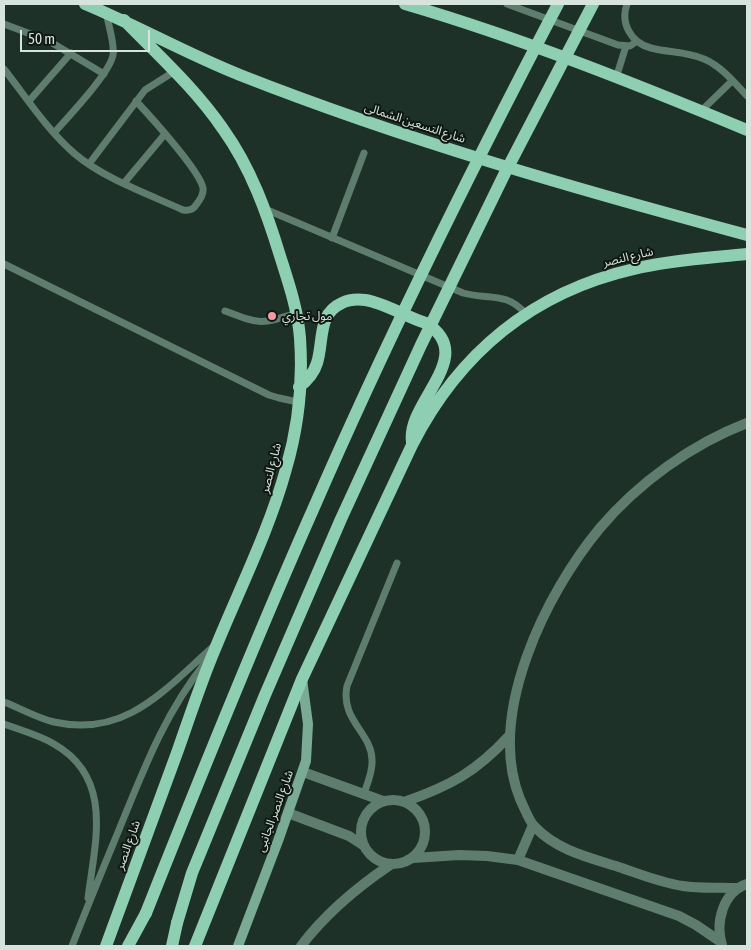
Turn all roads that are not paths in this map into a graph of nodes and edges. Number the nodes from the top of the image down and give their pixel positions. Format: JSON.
{"nodes":[{"id":1,"x":86,"y":4,"type":"edge"},
{"id":2,"x":406,"y":4,"type":"edge"},
{"id":3,"x":507,"y":4,"type":"edge"},
{"id":4,"x":558,"y":4,"type":"edge"},
{"id":5,"x":593,"y":4,"type":"edge"},
{"id":6,"x":627,"y":4,"type":"edge"},
{"id":7,"x":106,"y":12,"type":"junction"},
{"id":8,"x":124,"y":20,"type":"junction"},
{"id":9,"x":5,"y":26,"type":"edge"},
{"id":10,"x":637,"y":40,"type":"junction"},
{"id":11,"x":626,"y":46,"type":"junction"},
{"id":12,"x":71,"y":53,"type":"junction"},
{"id":13,"x":4,"y":69,"type":"edge"},
{"id":14,"x":175,"y":71,"type":"junction"},
{"id":15,"x":104,"y":74,"type":"junction"},
{"id":16,"x":616,"y":78,"type":"junction"},
{"id":17,"x":732,"y":81,"type":"junction"},
{"id":18,"x":747,"y":96,"type":"edge"},
{"id":19,"x":29,"y":101,"type":"junction"},
{"id":20,"x":136,"y":101,"type":"junction"},
{"id":21,"x":700,"y":111,"type":"junction"},
{"id":22,"x":747,"y":126,"type":"edge"},
{"id":23,"x":54,"y":133,"type":"junction"},
{"id":24,"x":165,"y":134,"type":"junction"},
{"id":25,"x":364,"y":153,"type":"dead end"},
{"id":26,"x":88,"y":164,"type":"junction"},
{"id":27,"x":124,"y":183,"type":"junction"},
{"id":28,"x":265,"y":209,"type":"junction"},
{"id":29,"x":747,"y":235,"type":"edge"},
{"id":30,"x":332,"y":238,"type":"junction"},
{"id":31,"x":747,"y":254,"type":"edge"},
{"id":32,"x":4,"y":264,"type":"edge"},
{"id":33,"x":225,"y":311,"type":"dead end"},
{"id":34,"x":296,"y":313,"type":"junction"},
{"id":35,"x":526,"y":314,"type":"junction"},
{"id":36,"x":299,"y":387,"type":"junction"},
{"id":37,"x":298,"y":402,"type":"junction"},
{"id":38,"x":747,"y":424,"type":"edge"},
{"id":39,"x":412,"y":445,"type":"junction"},
{"id":40,"x":397,"y":563,"type":"dead end"},
{"id":41,"x":215,"y":648,"type":"junction"},
{"id":42,"x":302,"y":679,"type":"junction"},
{"id":43,"x":4,"y":702,"type":"edge"},
{"id":44,"x":4,"y":724,"type":"edge"},
{"id":45,"x":509,"y":736,"type":"junction"},
{"id":46,"x":303,"y":772,"type":"junction"},
{"id":47,"x":364,"y":794,"type":"junction"},
{"id":48,"x":384,"y":801,"type":"junction"},
{"id":49,"x":404,"y":802,"type":"junction"},
{"id":50,"x":288,"y":813,"type":"junction"},
{"id":51,"x":533,"y":825,"type":"junction"},
{"id":52,"x":363,"y":845,"type":"junction"},
{"id":53,"x":413,"y":858,"type":"junction"},
{"id":54,"x":518,"y":860,"type":"junction"},
{"id":55,"x":390,"y":865,"type":"junction"},
{"id":56,"x":747,"y":884,"type":"edge"},
{"id":57,"x":736,"y":888,"type":"junction"},
{"id":58,"x":87,"y":907,"type":"junction"},
{"id":59,"x":721,"y":944,"type":"edge"},
{"id":60,"x":72,"y":946,"type":"edge"},
{"id":61,"x":106,"y":946,"type":"edge"},
{"id":62,"x":128,"y":946,"type":"edge"},
{"id":63,"x":172,"y":946,"type":"edge"},
{"id":64,"x":195,"y":946,"type":"edge"},
{"id":65,"x":238,"y":946,"type":"edge"},
{"id":66,"x":301,"y":946,"type":"edge"}],
"edges":[{"from":1,"to":7,"type":"main road","name":"شارع التسعين الشمالى"},
{"from":2,"to":16,"type":"main road"},
{"from":3,"to":11,"type":"lane"},
{"from":4,"to":62,"type":"main road","bridge":true},
{"from":5,"to":63,"type":"main road","bridge":true},
{"from":6,"to":10,"type":"lane"},
{"from":7,"to":8,"type":"main road","name":"شارع التسعين الشمالى"},
{"from":7,"to":15,"type":"lane"},
{"from":8,"to":14,"type":"main road","name":"شارع النصر"},
{"from":8,"to":29,"type":"main road","name":"شارع التسعين الشمالى"},
{"from":9,"to":12,"type":"lane"},
{"from":10,"to":11,"type":"lane"},
{"from":10,"to":17,"type":"lane"},
{"from":11,"to":16,"type":"lane"},
{"from":12,"to":15,"type":"lane"},
{"from":12,"to":19,"type":"lane"},
{"from":13,"to":19,"type":"lane"},
{"from":14,"to":20,"type":"lane"},
{"from":14,"to":28,"type":"main road","name":"شارع النصر"},
{"from":15,"to":23,"type":"lane"},
{"from":16,"to":21,"type":"main road"},
{"from":17,"to":18,"type":"lane"},
{"from":17,"to":21,"type":"lane"},
{"from":19,"to":23,"type":"lane"},
{"from":20,"to":24,"type":"lane"},
{"from":20,"to":26,"type":"lane"},
{"from":21,"to":22,"type":"main road"},
{"from":23,"to":26,"type":"lane"},
{"from":24,"to":27,"type":"lane"},
{"from":24,"to":27,"type":"lane"},
{"from":25,"to":30,"type":"lane"},
{"from":26,"to":27,"type":"lane"},
{"from":28,"to":30,"type":"lane"},
{"from":28,"to":34,"type":"main road","name":"شارع النصر"},
{"from":30,"to":35,"type":"lane"},
{"from":31,"to":35,"type":"main road","name":"شارع النصر"},
{"from":32,"to":37,"type":"lane"},
{"from":33,"to":34,"type":"lane"},
{"from":34,"to":36,"type":"main road","name":"شارع النصر"},
{"from":35,"to":39,"type":"main road","name":"شارع النصر"},
{"from":36,"to":37,"type":"main road","name":"شارع النصر"},
{"from":36,"to":39,"type":"main road"},
{"from":37,"to":41,"type":"main road","name":"شارع النصر"},
{"from":38,"to":45,"type":"street"},
{"from":39,"to":42,"type":"main road","name":"شارع النصر"},
{"from":40,"to":47,"type":"lane"},
{"from":41,"to":43,"type":"lane"},
{"from":41,"to":58,"type":"lane"},
{"from":41,"to":61,"type":"main road","name":"شارع النصر"},
{"from":42,"to":46,"type":"street","name":"شارع النصر الجانبى"},
{"from":42,"to":64,"type":"main road","name":"شارع النصر"},
{"from":44,"to":58,"type":"lane"},
{"from":45,"to":49,"type":"street"},
{"from":45,"to":51,"type":"street"},
{"from":46,"to":47,"type":"street"},
{"from":46,"to":50,"type":"street","name":"شارع النصر الجانبى"},
{"from":47,"to":48,"type":"street"},
{"from":48,"to":49,"type":"street"},
{"from":48,"to":52,"type":"street"},
{"from":49,"to":53,"type":"street"},
{"from":50,"to":52,"type":"street"},
{"from":50,"to":65,"type":"street","name":"شارع النصر الجانبى"},
{"from":51,"to":54,"type":"street"},
{"from":51,"to":57,"type":"street"},
{"from":52,"to":55,"type":"street"},
{"from":53,"to":54,"type":"street"},
{"from":53,"to":55,"type":"street"},
{"from":54,"to":59,"type":"street"},
{"from":55,"to":66,"type":"street"},
{"from":56,"to":57,"type":"street"},
{"from":57,"to":59,"type":"street"},
{"from":58,"to":60,"type":"lane"}]}
